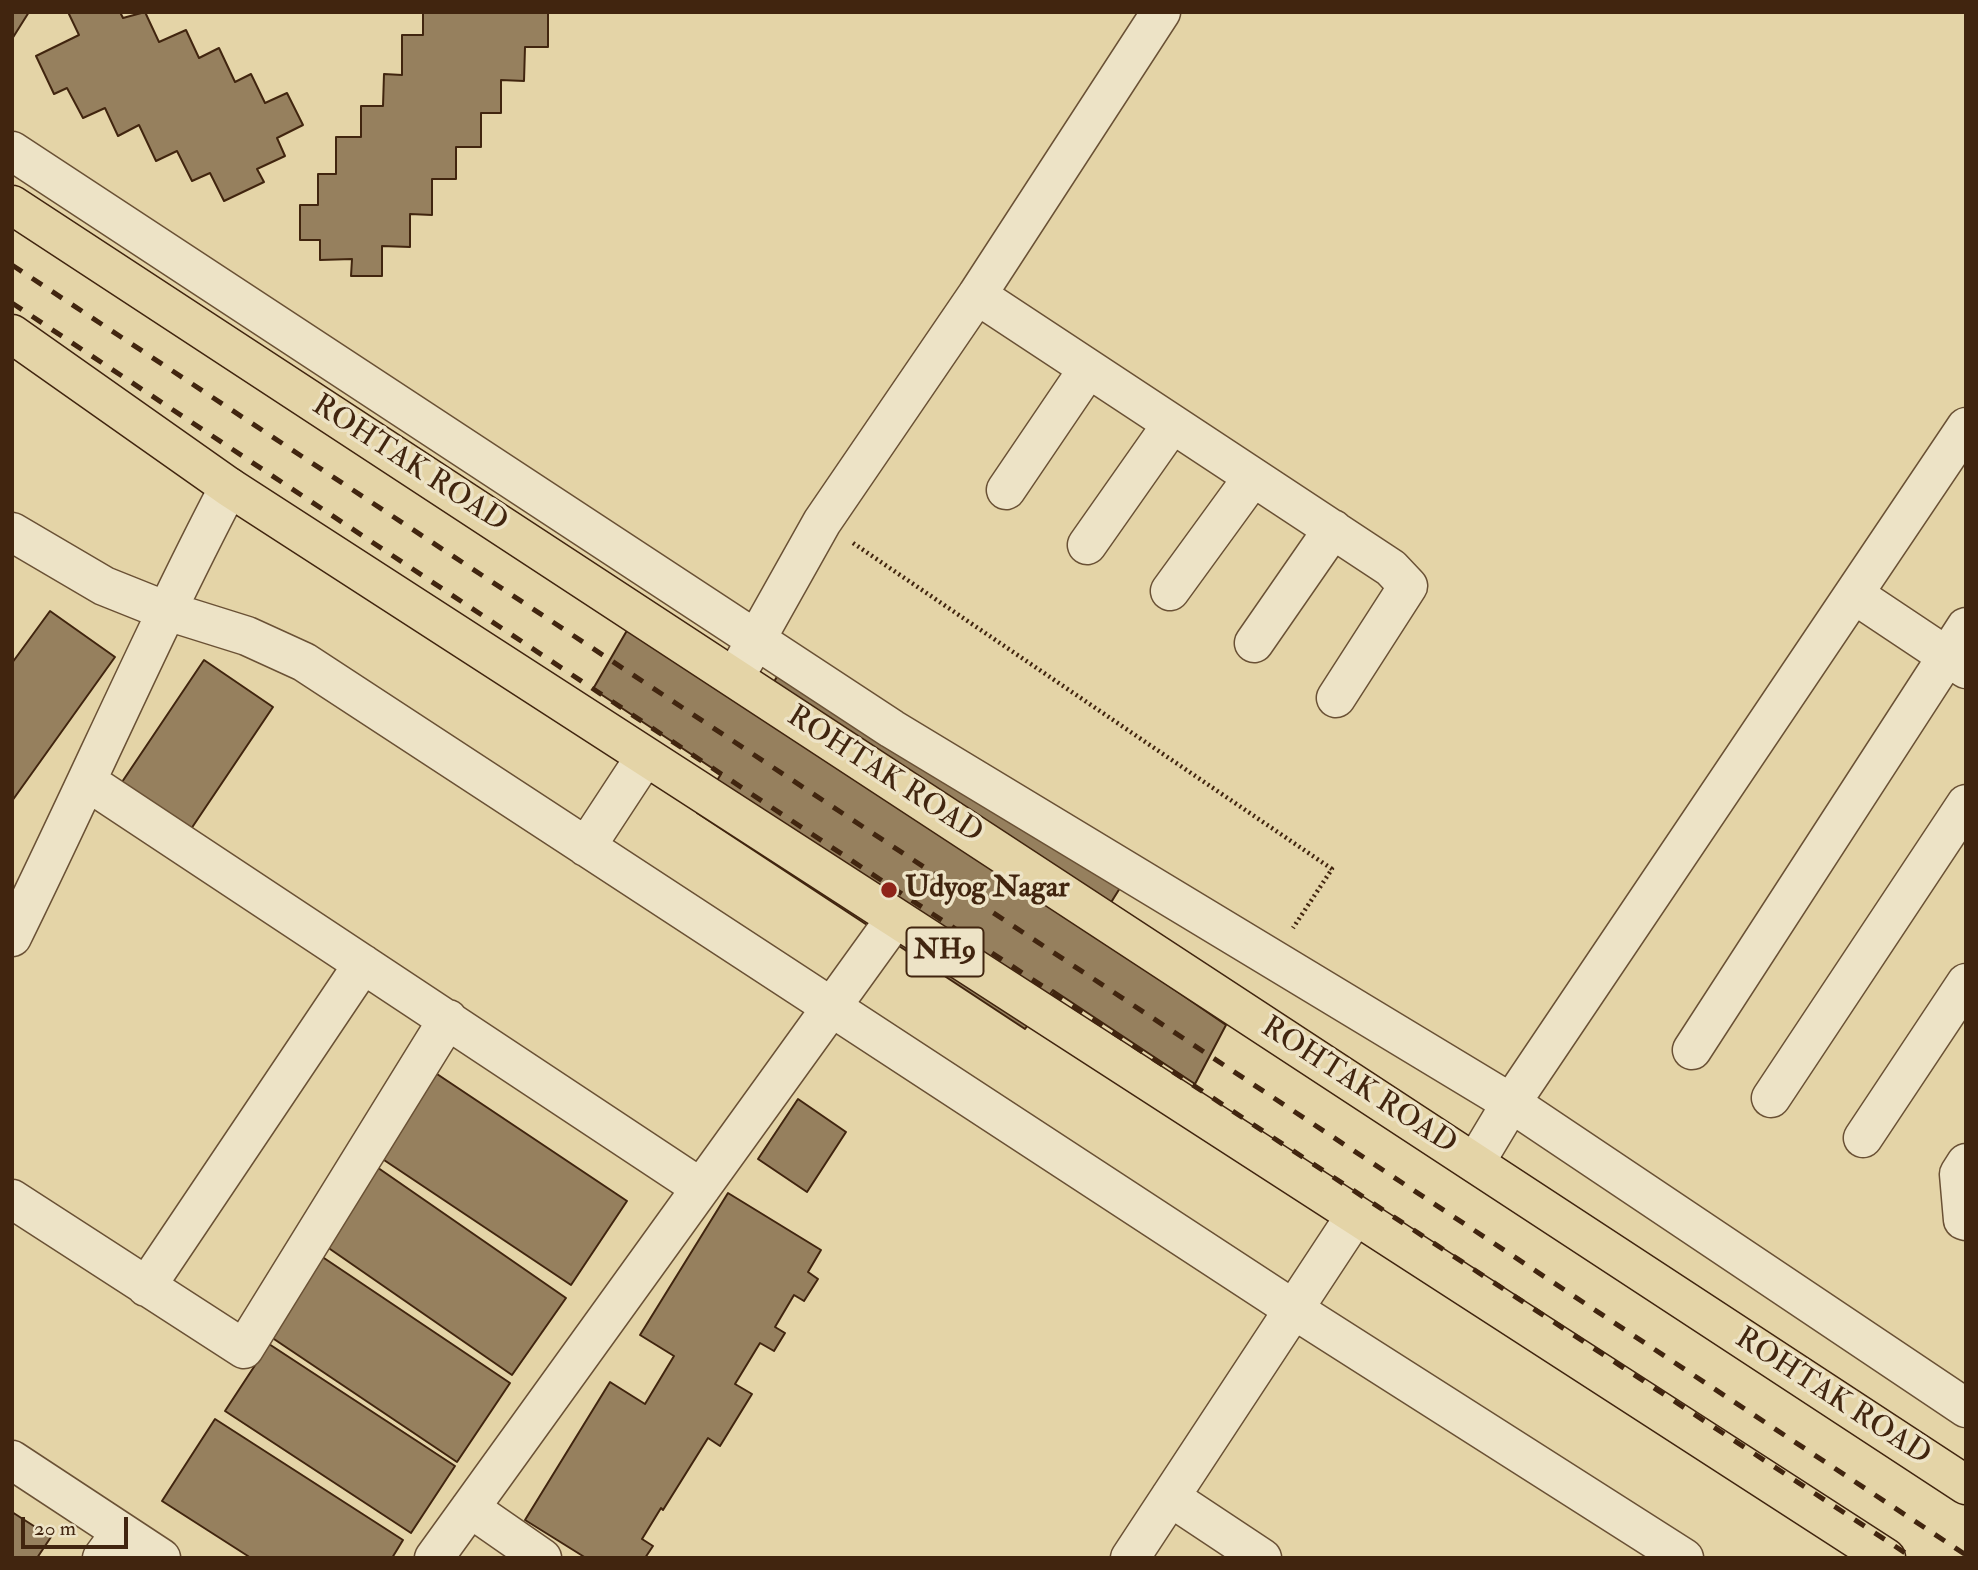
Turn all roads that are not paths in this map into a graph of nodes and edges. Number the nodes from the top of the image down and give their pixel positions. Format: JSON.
{"nodes":[{"id":1,"x":1161,"y":12,"type":"edge"},
{"id":2,"x":12,"y":151,"type":"edge"},
{"id":3,"x":12,"y":205,"type":"edge"},
{"id":4,"x":977,"y":295,"type":"junction"},
{"id":5,"x":12,"y":334,"type":"edge"},
{"id":6,"x":1088,"y":369,"type":"junction"},
{"id":7,"x":1172,"y":424,"type":"junction"},
{"id":8,"x":1966,"y":427,"type":"edge"},
{"id":9,"x":1253,"y":477,"type":"junction"},
{"id":10,"x":229,"y":487,"type":"junction"},
{"id":11,"x":1006,"y":490,"type":"dead end"},
{"id":12,"x":1333,"y":529,"type":"junction"},
{"id":13,"x":12,"y":531,"type":"edge"},
{"id":14,"x":1087,"y":545,"type":"dead end"},
{"id":15,"x":1170,"y":592,"type":"dead end"},
{"id":16,"x":1855,"y":595,"type":"junction"},
{"id":17,"x":164,"y":610,"type":"junction"},
{"id":18,"x":754,"y":640,"type":"junction"},
{"id":19,"x":1254,"y":643,"type":"dead end"},
{"id":20,"x":1959,"y":651,"type":"edge"},
{"id":21,"x":736,"y":679,"type":"junction"},
{"id":22,"x":1336,"y":698,"type":"dead end"},
{"id":23,"x":645,"y":757,"type":"junction"},
{"id":24,"x":88,"y":782,"type":"junction"},
{"id":25,"x":1966,"y":804,"type":"edge"},
{"id":26,"x":586,"y":847,"type":"junction"},
{"id":27,"x":895,"y":919,"type":"junction"},
{"id":28,"x":12,"y":937,"type":"edge"},
{"id":29,"x":363,"y":964,"type":"junction"},
{"id":30,"x":1966,"y":984,"type":"edge"},
{"id":31,"x":832,"y":1006,"type":"junction"},
{"id":32,"x":448,"y":1019,"type":"junction"},
{"id":33,"x":1692,"y":1050,"type":"dead end"},
{"id":34,"x":1771,"y":1098,"type":"dead end"},
{"id":35,"x":1511,"y":1103,"type":"junction"},
{"id":36,"x":1863,"y":1138,"type":"dead end"},
{"id":37,"x":1966,"y":1163,"type":"edge"},
{"id":38,"x":1475,"y":1164,"type":"junction"},
{"id":39,"x":701,"y":1188,"type":"junction"},
{"id":40,"x":12,"y":1199,"type":"edge"},
{"id":41,"x":1355,"y":1216,"type":"junction"},
{"id":42,"x":1966,"y":1221,"type":"edge"},
{"id":43,"x":146,"y":1287,"type":"junction"},
{"id":44,"x":1293,"y":1309,"type":"junction"},
{"id":45,"x":1966,"y":1408,"type":"edge"},
{"id":46,"x":12,"y":1460,"type":"edge"},
{"id":47,"x":1966,"y":1485,"type":"edge"},
{"id":48,"x":1170,"y":1497,"type":"junction"},
{"id":49,"x":470,"y":1508,"type":"junction"},
{"id":50,"x":111,"y":1545,"type":"edge"},
{"id":51,"x":161,"y":1558,"type":"edge"},
{"id":52,"x":434,"y":1558,"type":"edge"},
{"id":53,"x":542,"y":1558,"type":"edge"},
{"id":54,"x":1130,"y":1558,"type":"edge"},
{"id":55,"x":1262,"y":1558,"type":"edge"},
{"id":56,"x":1684,"y":1558,"type":"edge"},
{"id":57,"x":1886,"y":1558,"type":"edge"}],
"edges":[{"from":1,"to":4,"type":"street"},
{"from":2,"to":18,"type":"street"},
{"from":3,"to":21,"type":"highway","name":"ROHTAK ROAD"},
{"from":4,"to":6,"type":"street"},
{"from":4,"to":18,"type":"street"},
{"from":5,"to":10,"type":"highway","number":"NH9"},
{"from":6,"to":7,"type":"street"},
{"from":6,"to":11,"type":"street"},
{"from":7,"to":9,"type":"street"},
{"from":7,"to":14,"type":"street"},
{"from":8,"to":16,"type":"street"},
{"from":9,"to":12,"type":"street"},
{"from":9,"to":15,"type":"street"},
{"from":10,"to":17,"type":"street"},
{"from":10,"to":23,"type":"highway","number":"NH9"},
{"from":12,"to":19,"type":"street"},
{"from":12,"to":22,"type":"street"},
{"from":13,"to":17,"type":"street"},
{"from":16,"to":20,"type":"street"},
{"from":16,"to":35,"type":"street"},
{"from":17,"to":24,"type":"street"},
{"from":17,"to":26,"type":"street"},
{"from":18,"to":21,"type":"street"},
{"from":18,"to":35,"type":"street"},
{"from":20,"to":33,"type":"street"},
{"from":21,"to":38,"type":"highway","name":"ROHTAK ROAD"},
{"from":23,"to":26,"type":"street"},
{"from":23,"to":27,"type":"highway","number":"NH9"},
{"from":24,"to":28,"type":"street"},
{"from":24,"to":29,"type":"street"},
{"from":25,"to":34,"type":"street"},
{"from":26,"to":31,"type":"street"},
{"from":27,"to":31,"type":"street"},
{"from":27,"to":41,"type":"highway","number":"NH9"},
{"from":29,"to":32,"type":"street"},
{"from":29,"to":43,"type":"street"},
{"from":30,"to":36,"type":"street"},
{"from":31,"to":39,"type":"street"},
{"from":31,"to":44,"type":"street"},
{"from":32,"to":39,"type":"street"},
{"from":32,"to":43,"type":"street"},
{"from":35,"to":38,"type":"street"},
{"from":35,"to":45,"type":"street"},
{"from":37,"to":42,"type":"street"},
{"from":38,"to":47,"type":"highway","name":"ROHTAK ROAD"},
{"from":39,"to":49,"type":"street"},
{"from":40,"to":43,"type":"street"},
{"from":41,"to":44,"type":"street"},
{"from":41,"to":57,"type":"highway","number":"NH9"},
{"from":44,"to":48,"type":"street"},
{"from":44,"to":56,"type":"street"},
{"from":46,"to":50,"type":"street"},
{"from":48,"to":54,"type":"street"},
{"from":48,"to":55,"type":"street"},
{"from":49,"to":52,"type":"street"},
{"from":49,"to":53,"type":"street"},
{"from":50,"to":51,"type":"street"}]}
